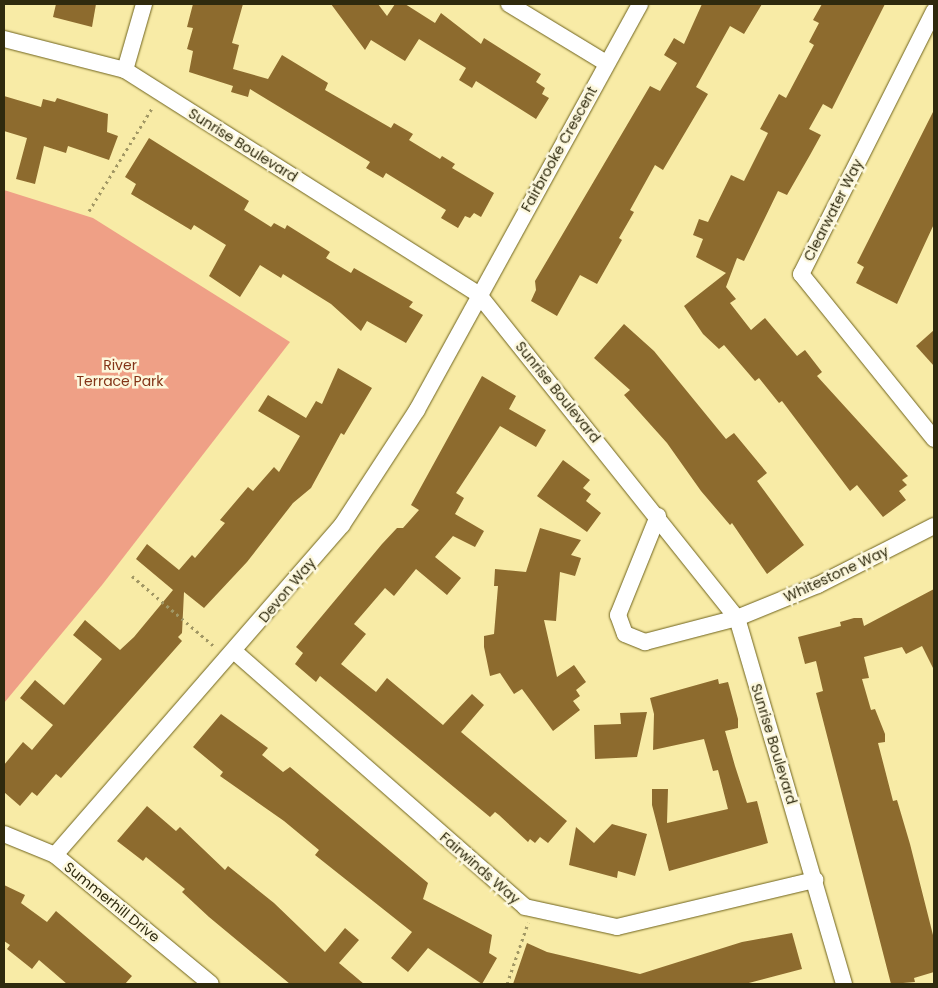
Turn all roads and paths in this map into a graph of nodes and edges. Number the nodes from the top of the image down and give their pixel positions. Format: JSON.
{"nodes":[{"id":1,"x":144,"y":4,"type":"edge"},
{"id":2,"x":509,"y":4,"type":"edge"},
{"id":3,"x":640,"y":4,"type":"edge"},
{"id":4,"x":934,"y":11,"type":"edge"},
{"id":5,"x":4,"y":39,"type":"edge"},
{"id":6,"x":606,"y":63,"type":"junction"},
{"id":7,"x":126,"y":70,"type":"junction"},
{"id":8,"x":161,"y":94,"type":"junction"},
{"id":9,"x":89,"y":212,"type":"dead end"},
{"id":10,"x":479,"y":295,"type":"junction"},
{"id":11,"x":934,"y":439,"type":"edge"},
{"id":12,"x":658,"y":516,"type":"junction"},
{"id":13,"x":934,"y":526,"type":"edge"},
{"id":14,"x":132,"y":576,"type":"dead end"},
{"id":15,"x":737,"y":618,"type":"junction"},
{"id":16,"x":232,"y":655,"type":"junction"},
{"id":17,"x":4,"y":834,"type":"edge"},
{"id":18,"x":55,"y":855,"type":"junction"},
{"id":19,"x":815,"y":880,"type":"junction"},
{"id":20,"x":533,"y":909,"type":"junction"},
{"id":21,"x":211,"y":984,"type":"edge"},
{"id":22,"x":507,"y":984,"type":"edge"},
{"id":23,"x":844,"y":984,"type":"edge"}],
"edges":[{"from":1,"to":7,"type":"street"},
{"from":2,"to":6,"type":"street"},
{"from":3,"to":6,"type":"street","name":"Fairbrooke Crescent"},
{"from":4,"to":11,"type":"street","name":"Clearwater Way"},
{"from":5,"to":7,"type":"street","name":"Sunrise Boulevard"},
{"from":6,"to":10,"type":"street","name":"Fairbrooke Crescent"},
{"from":7,"to":8,"type":"street","name":"Sunrise Boulevard"},
{"from":8,"to":9,"type":"path"},
{"from":8,"to":10,"type":"street","name":"Sunrise Boulevard"},
{"from":10,"to":12,"type":"street","name":"Sunrise Boulevard"},
{"from":10,"to":16,"type":"street","name":"Devon Way"},
{"from":12,"to":15,"type":"street","name":"Sunrise Boulevard"},
{"from":12,"to":15,"type":"street","name":"Whitestone Way"},
{"from":13,"to":15,"type":"street","name":"Whitestone Way"},
{"from":14,"to":16,"type":"path"},
{"from":15,"to":19,"type":"street","name":"Sunrise Boulevard"},
{"from":16,"to":18,"type":"street","name":"Devon Way"},
{"from":16,"to":20,"type":"street","name":"Fairwinds Way"},
{"from":17,"to":18,"type":"street","name":"Summerhill Drive"},
{"from":18,"to":21,"type":"street","name":"Summerhill Drive"},
{"from":19,"to":20,"type":"street","name":"Fairwinds Way"},
{"from":19,"to":23,"type":"street","name":"Sunrise Boulevard"},
{"from":20,"to":22,"type":"path"}]}
